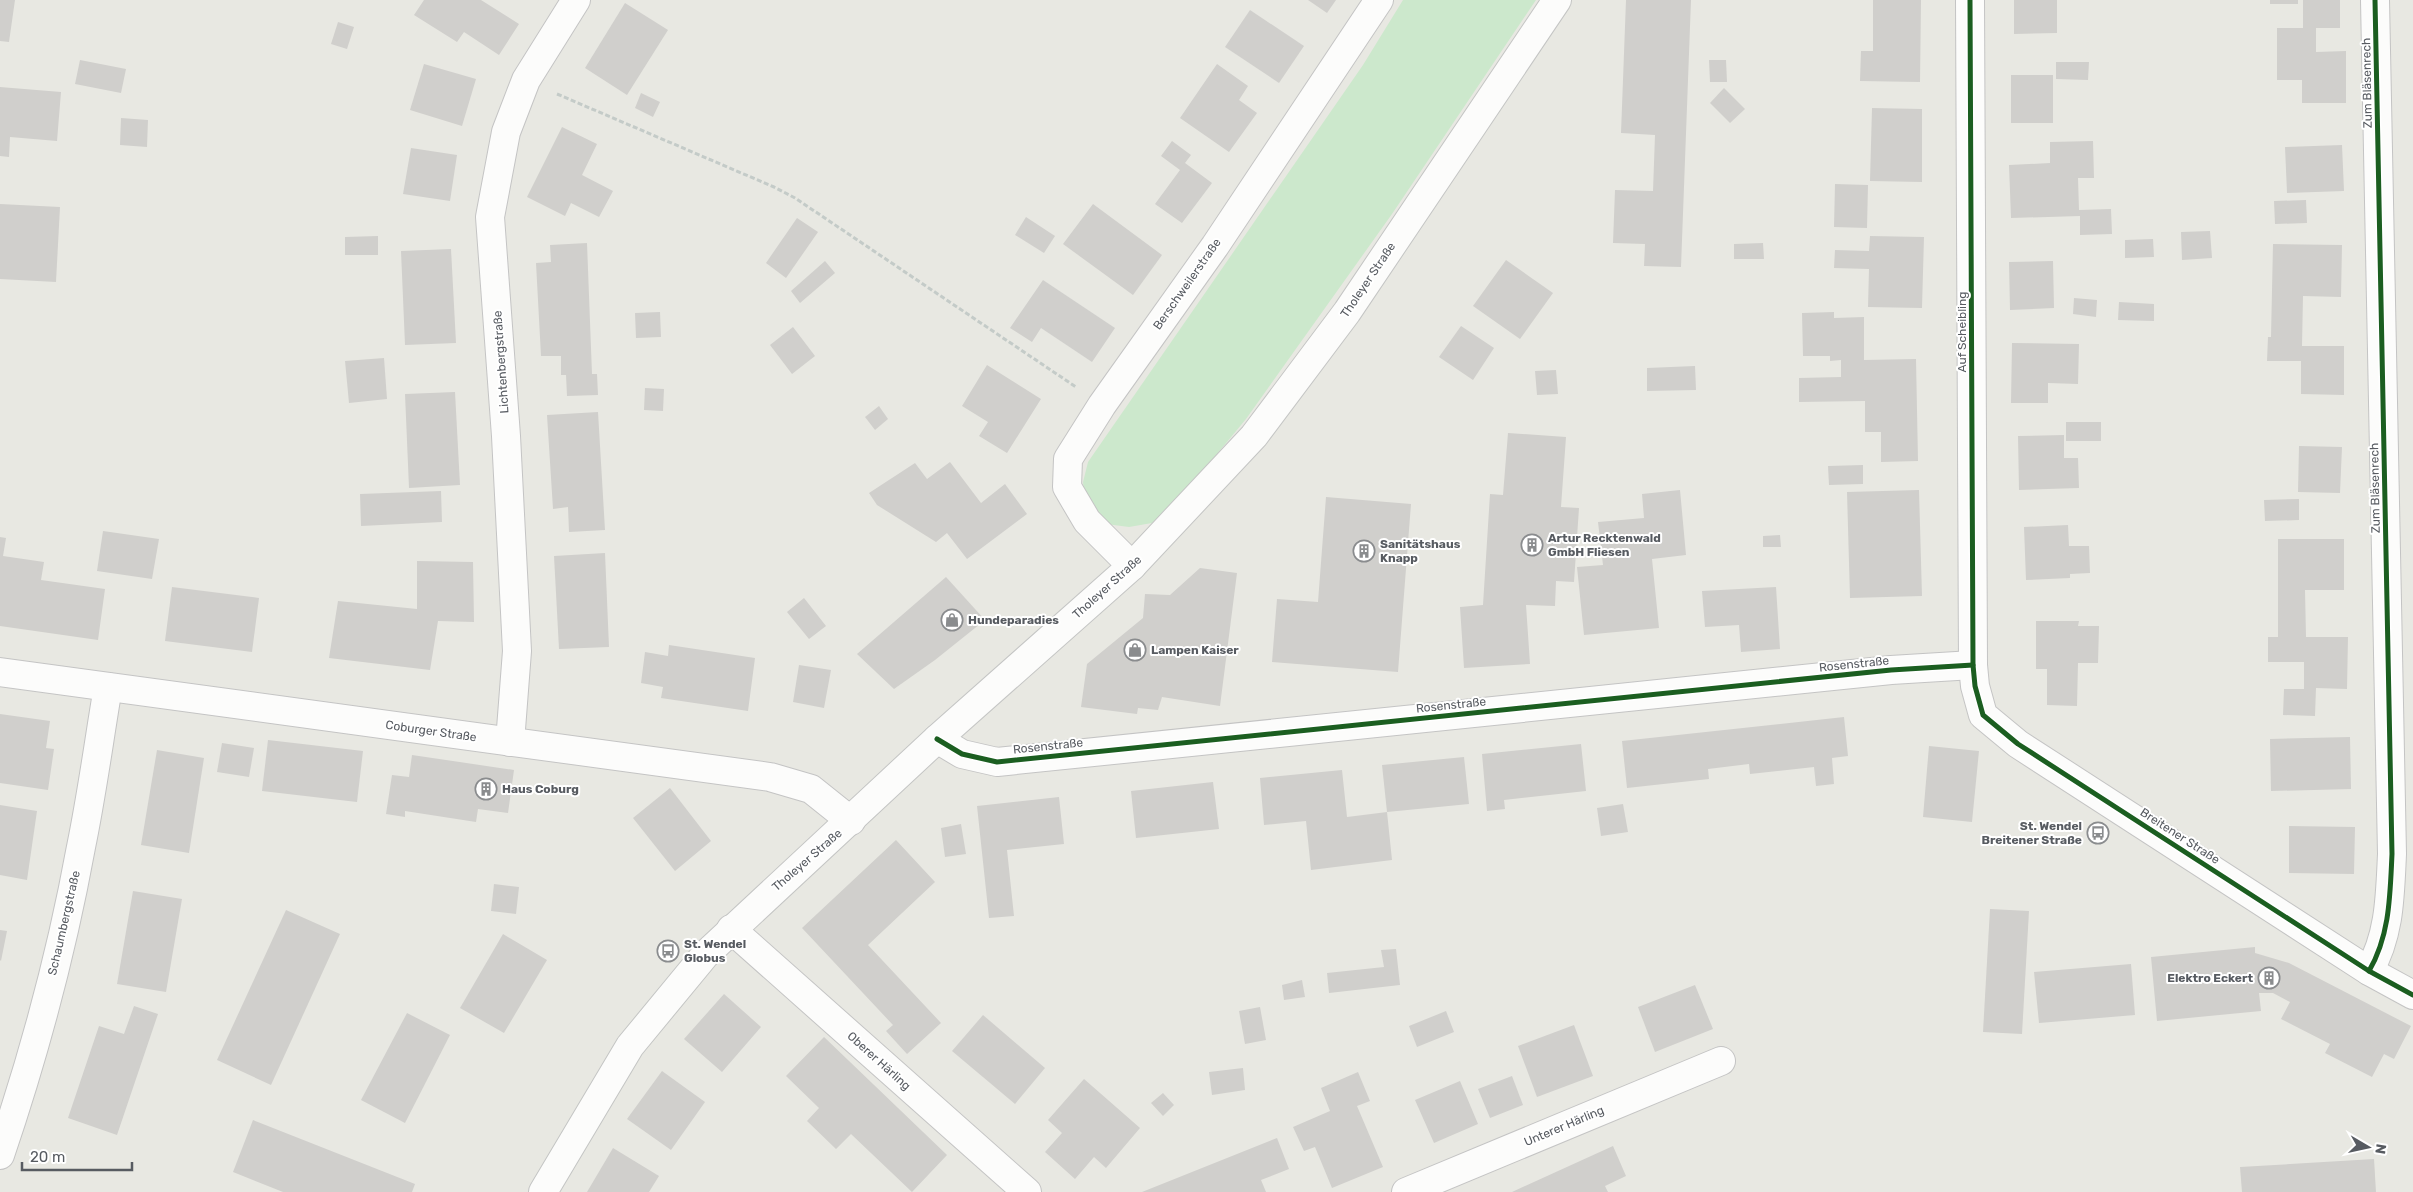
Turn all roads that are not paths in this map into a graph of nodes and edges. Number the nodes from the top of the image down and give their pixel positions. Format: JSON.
{"nodes":[{"id":1,"x":576,"y":0,"type":"edge"},
{"id":2,"x":1379,"y":0,"type":"edge"},
{"id":3,"x":1557,"y":0,"type":"edge"},
{"id":4,"x":1970,"y":0,"type":"edge"},
{"id":5,"x":2375,"y":0,"type":"edge"},
{"id":6,"x":1132,"y":566,"type":"junction"},
{"id":7,"x":1973,"y":665,"type":"junction"},
{"id":8,"x":0,"y":672,"type":"edge"},
{"id":9,"x":108,"y":686,"type":"junction"},
{"id":10,"x":937,"y":739,"type":"junction"},
{"id":11,"x":510,"y":742,"type":"junction"},
{"id":12,"x":851,"y":821,"type":"junction"},
{"id":13,"x":731,"y":929,"type":"junction"},
{"id":14,"x":2369,"y":971,"type":"junction"},
{"id":15,"x":2413,"y":995,"type":"edge"},
{"id":16,"x":1721,"y":1061,"type":"dead end"},
{"id":17,"x":0,"y":1155,"type":"edge"},
{"id":18,"x":543,"y":1192,"type":"edge"},
{"id":19,"x":1026,"y":1192,"type":"edge"},
{"id":20,"x":1406,"y":1192,"type":"edge"}],
"edges":[{"from":1,"to":11,"type":"street","name":"Lichtenbergstraße"},
{"from":2,"to":6,"type":"street","name":"Berschweilerstraße"},
{"from":3,"to":6,"type":"street","name":"Tholeyer Straße"},
{"from":4,"to":7,"type":"street","name":"Auf Scheibling"},
{"from":5,"to":14,"type":"street","name":"Zum Bläsenrech"},
{"from":6,"to":10,"type":"street","name":"Tholeyer Straße"},
{"from":7,"to":10,"type":"street","name":"Rosenstraße"},
{"from":7,"to":14,"type":"street","name":"Breitener Straße"},
{"from":8,"to":9,"type":"street","name":"Coburger Straße"},
{"from":9,"to":11,"type":"street","name":"Coburger Straße"},
{"from":9,"to":17,"type":"street","name":"Schaumbergstraße"},
{"from":10,"to":12,"type":"street","name":"Tholeyer Straße"},
{"from":11,"to":12,"type":"street","name":"Coburger Straße"},
{"from":12,"to":13,"type":"street","name":"Tholeyer Straße"},
{"from":13,"to":18,"type":"street","name":"Tholeyer Straße"},
{"from":13,"to":19,"type":"street","name":"Oberer Härling"},
{"from":14,"to":15,"type":"street","name":"Breitener Straße"},
{"from":16,"to":20,"type":"street","name":"Unterer Härling"}]}
